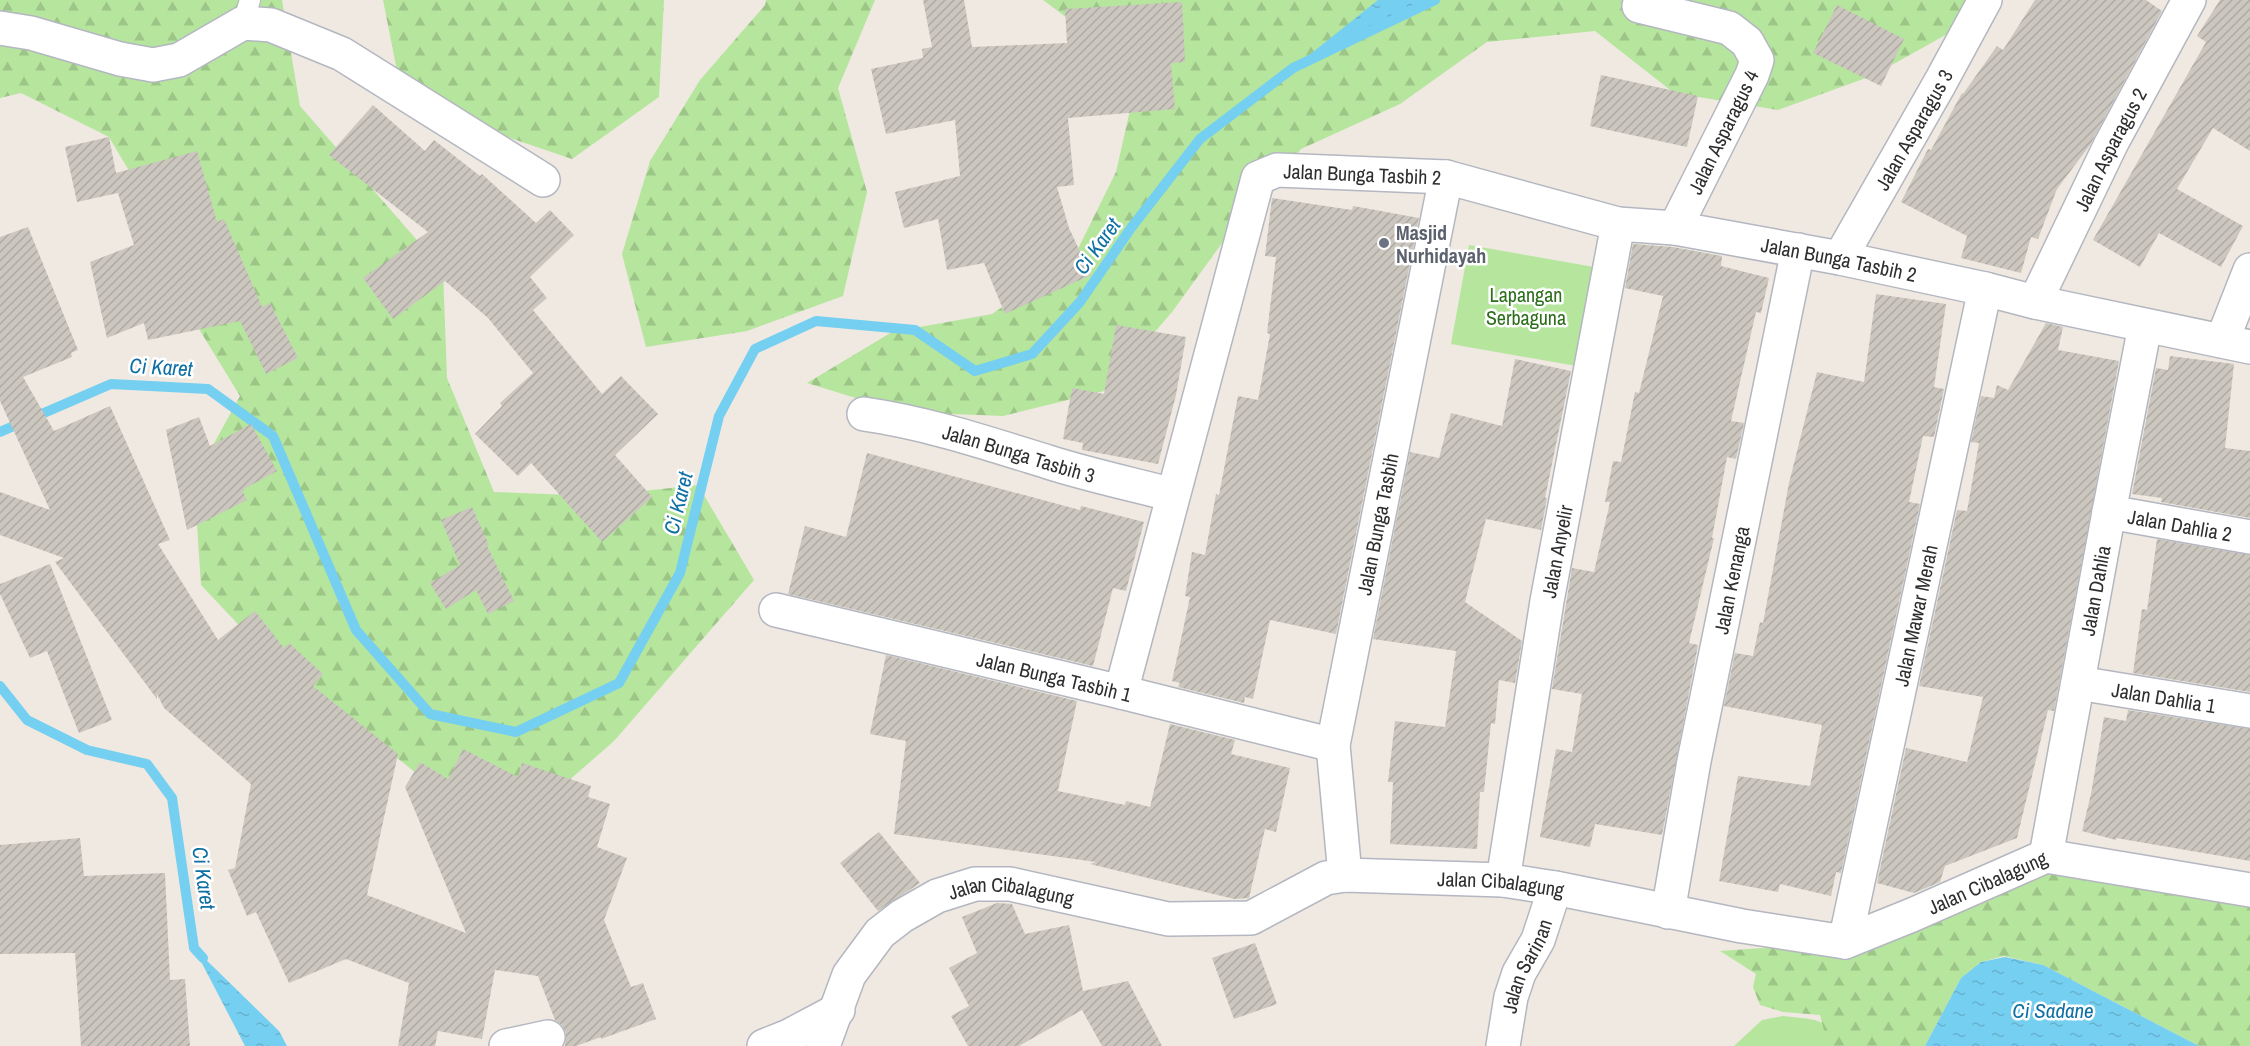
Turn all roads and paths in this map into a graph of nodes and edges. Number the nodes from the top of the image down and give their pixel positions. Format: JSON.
{"nodes":[{"id":1,"x":1985,"y":0,"type":"edge"},
{"id":2,"x":2189,"y":0,"type":"edge"},
{"id":3,"x":1639,"y":6,"type":"dead end"},
{"id":4,"x":246,"y":12,"type":"edge"},
{"id":5,"x":0,"y":28,"type":"edge"},
{"id":6,"x":1446,"y":177,"type":"junction"},
{"id":7,"x":543,"y":180,"type":"dead end"},
{"id":8,"x":1618,"y":224,"type":"junction"},
{"id":9,"x":1675,"y":228,"type":"junction"},
{"id":10,"x":1798,"y":250,"type":"junction"},
{"id":11,"x":1840,"y":258,"type":"junction"},
{"id":12,"x":2250,"y":270,"type":"edge"},
{"id":13,"x":1985,"y":289,"type":"junction"},
{"id":14,"x":2035,"y":302,"type":"junction"},
{"id":15,"x":2145,"y":326,"type":"junction"},
{"id":16,"x":2236,"y":344,"type":"edge"},
{"id":17,"x":864,"y":414,"type":"dead end"},
{"id":18,"x":1173,"y":495,"type":"junction"},
{"id":19,"x":2109,"y":512,"type":"junction"},
{"id":20,"x":2250,"y":537,"type":"edge"},
{"id":21,"x":776,"y":610,"type":"dead end"},
{"id":22,"x":2078,"y":683,"type":"junction"},
{"id":23,"x":1121,"y":692,"type":"junction"},
{"id":24,"x":2250,"y":711,"type":"edge"},
{"id":25,"x":1333,"y":745,"type":"junction"},
{"id":26,"x":2046,"y":856,"type":"junction"},
{"id":27,"x":1345,"y":875,"type":"junction"},
{"id":28,"x":1503,"y":880,"type":"junction"},
{"id":29,"x":1555,"y":888,"type":"junction"},
{"id":30,"x":2250,"y":890,"type":"edge"},
{"id":31,"x":1668,"y":912,"type":"junction"},
{"id":32,"x":1845,"y":942,"type":"junction"},
{"id":33,"x":838,"y":1010,"type":"junction"},
{"id":34,"x":549,"y":1037,"type":"dead end"},
{"id":35,"x":506,"y":1046,"type":"edge"},
{"id":36,"x":764,"y":1046,"type":"edge"},
{"id":37,"x":823,"y":1046,"type":"edge"},
{"id":38,"x":1503,"y":1046,"type":"edge"}],
"edges":[{"from":1,"to":11,"type":"street","name":"Jalan Asparagus 3"},
{"from":2,"to":14,"type":"street","name":"Jalan Asparagus 2"},
{"from":3,"to":9,"type":"street","name":"Jalan Asparagus 4"},
{"from":4,"to":5,"type":"street"},
{"from":4,"to":7,"type":"street"},
{"from":6,"to":8,"type":"street","name":"Jalan Bunga Tasbih 2"},
{"from":6,"to":18,"type":"street","name":"Jalan Bunga Tasbih 2"},
{"from":6,"to":25,"type":"street","name":"Jalan Bunga Tasbih"},
{"from":8,"to":9,"type":"street","name":"Jalan Bunga Tasbih 2"},
{"from":8,"to":28,"type":"street","name":"Jalan Anyelir"},
{"from":9,"to":10,"type":"street","name":"Jalan Bunga Tasbih 2"},
{"from":10,"to":11,"type":"street","name":"Jalan Bunga Tasbih 2"},
{"from":10,"to":31,"type":"street","name":"Jalan Kenanga"},
{"from":11,"to":13,"type":"street","name":"Jalan Bunga Tasbih 2"},
{"from":12,"to":16,"type":"street"},
{"from":13,"to":14,"type":"street","name":"Jalan Bunga Tasbih 2"},
{"from":13,"to":32,"type":"street","name":"Jalan Mawar Merah"},
{"from":14,"to":15,"type":"street","name":"Jalan Bunga Tasbih 2"},
{"from":15,"to":16,"type":"street","name":"Jalan Bunga Tasbih 2"},
{"from":15,"to":19,"type":"street","name":"Jalan Dahlia"},
{"from":17,"to":18,"type":"street","name":"Jalan Bunga Tasbih 3"},
{"from":18,"to":23,"type":"street","name":"Jalan Bunga Tasbih 2"},
{"from":19,"to":20,"type":"street","name":"Jalan Dahlia 2"},
{"from":19,"to":22,"type":"street","name":"Jalan Dahlia"},
{"from":21,"to":23,"type":"street","name":"Jalan Bunga Tasbih 1"},
{"from":22,"to":24,"type":"street","name":"Jalan Dahlia 1"},
{"from":22,"to":26,"type":"street","name":"Jalan Dahlia"},
{"from":23,"to":25,"type":"street","name":"Jalan Bunga Tasbih 1"},
{"from":25,"to":27,"type":"street","name":"Jalan Bunga Tasbih"},
{"from":26,"to":30,"type":"street","name":"Jalan Cibalagung"},
{"from":26,"to":32,"type":"street","name":"Jalan Cibalagung"},
{"from":27,"to":28,"type":"street","name":"Jalan Cibalagung"},
{"from":27,"to":33,"type":"street","name":"Jalan Cibalagung"},
{"from":28,"to":29,"type":"street","name":"Jalan Cibalagung"},
{"from":29,"to":31,"type":"street","name":"Jalan Cibalagung"},
{"from":29,"to":38,"type":"street","name":"Jalan Sarinan"},
{"from":31,"to":32,"type":"street","name":"Jalan Cibalagung"},
{"from":33,"to":36,"type":"street"},
{"from":33,"to":37,"type":"street","name":"Jalan Cibalagung"},
{"from":34,"to":35,"type":"street"}]}
